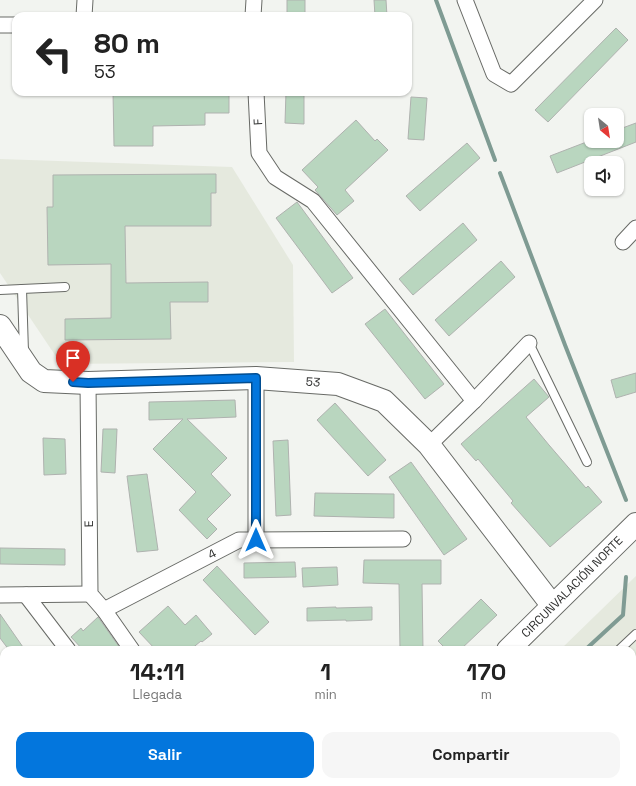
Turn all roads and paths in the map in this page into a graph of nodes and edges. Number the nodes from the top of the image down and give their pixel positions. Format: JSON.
{"nodes":[{"id":1,"x":85,"y":0,"type":"edge"},
{"id":2,"x":254,"y":0,"type":"edge"},
{"id":3,"x":465,"y":0,"type":"edge"},
{"id":4,"x":595,"y":0,"type":"edge"},
{"id":5,"x":84,"y":12,"type":"edge"},
{"id":6,"x":253,"y":12,"type":"edge"},
{"id":7,"x":0,"y":25,"type":"edge"},
{"id":8,"x":12,"y":25,"type":"edge"},
{"id":9,"x":256,"y":96,"type":"edge"},
{"id":10,"x":636,"y":228,"type":"edge"},
{"id":11,"x":623,"y":242,"type":"dead end"},
{"id":12,"x":65,"y":287,"type":"dead end"},
{"id":13,"x":22,"y":289,"type":"junction"},
{"id":14,"x":0,"y":290,"type":"edge"},
{"id":15,"x":0,"y":326,"type":"edge"},
{"id":16,"x":529,"y":343,"type":"joint"},
{"id":17,"x":25,"y":362,"type":"junction"},
{"id":18,"x":256,"y":378,"type":"junction"},
{"id":19,"x":88,"y":383,"type":"junction"},
{"id":20,"x":474,"y":401,"type":"junction"},
{"id":21,"x":429,"y":445,"type":"junction"},
{"id":22,"x":587,"y":462,"type":"dead end"},
{"id":23,"x":636,"y":524,"type":"edge"},
{"id":24,"x":402,"y":539,"type":"dead end"},
{"id":25,"x":256,"y":540,"type":"junction"},
{"id":26,"x":90,"y":594,"type":"junction"},
{"id":27,"x":0,"y":595,"type":"edge"},
{"id":28,"x":26,"y":595,"type":"junction"},
{"id":29,"x":552,"y":606,"type":"junction"},
{"id":30,"x":104,"y":610,"type":"junction"},
{"id":31,"x":636,"y":634,"type":"edge"},
{"id":32,"x":65,"y":646,"type":"edge"},
{"id":33,"x":129,"y":646,"type":"edge"},
{"id":34,"x":512,"y":646,"type":"edge"},
{"id":35,"x":623,"y":646,"type":"edge"}],
"edges":[{"from":1,"to":5,"type":"street"},
{"from":2,"to":6,"type":"street"},
{"from":3,"to":4,"type":"street"},
{"from":7,"to":8,"type":"street"},
{"from":9,"to":20,"type":"street","name":"F"},
{"from":10,"to":11,"type":"street"},
{"from":12,"to":13,"type":"lane"},
{"from":13,"to":14,"type":"lane"},
{"from":13,"to":17,"type":"lane"},
{"from":15,"to":17,"type":"street","name":"53"},
{"from":16,"to":20,"type":"street"},
{"from":16,"to":22,"type":"lane"},
{"from":17,"to":19,"type":"street","name":"53"},
{"from":18,"to":19,"type":"street","name":"53"},
{"from":18,"to":21,"type":"street","name":"53"},
{"from":18,"to":25,"type":"street"},
{"from":19,"to":26,"type":"street","name":"E"},
{"from":20,"to":21,"type":"street"},
{"from":21,"to":29,"type":"street","name":"53"},
{"from":23,"to":29,"type":"street","name":"CIRCUNVALACIÓN NORTE"},
{"from":24,"to":25,"type":"street","name":"4"},
{"from":25,"to":30,"type":"street","name":"4"},
{"from":26,"to":28,"type":"street"},
{"from":26,"to":30,"type":"street"},
{"from":27,"to":28,"type":"street"},
{"from":28,"to":32,"type":"street"},
{"from":29,"to":34,"type":"street","name":"CIRCUNVALACIÓN NORTE"},
{"from":30,"to":33,"type":"street"},
{"from":31,"to":35,"type":"lane"}]}
